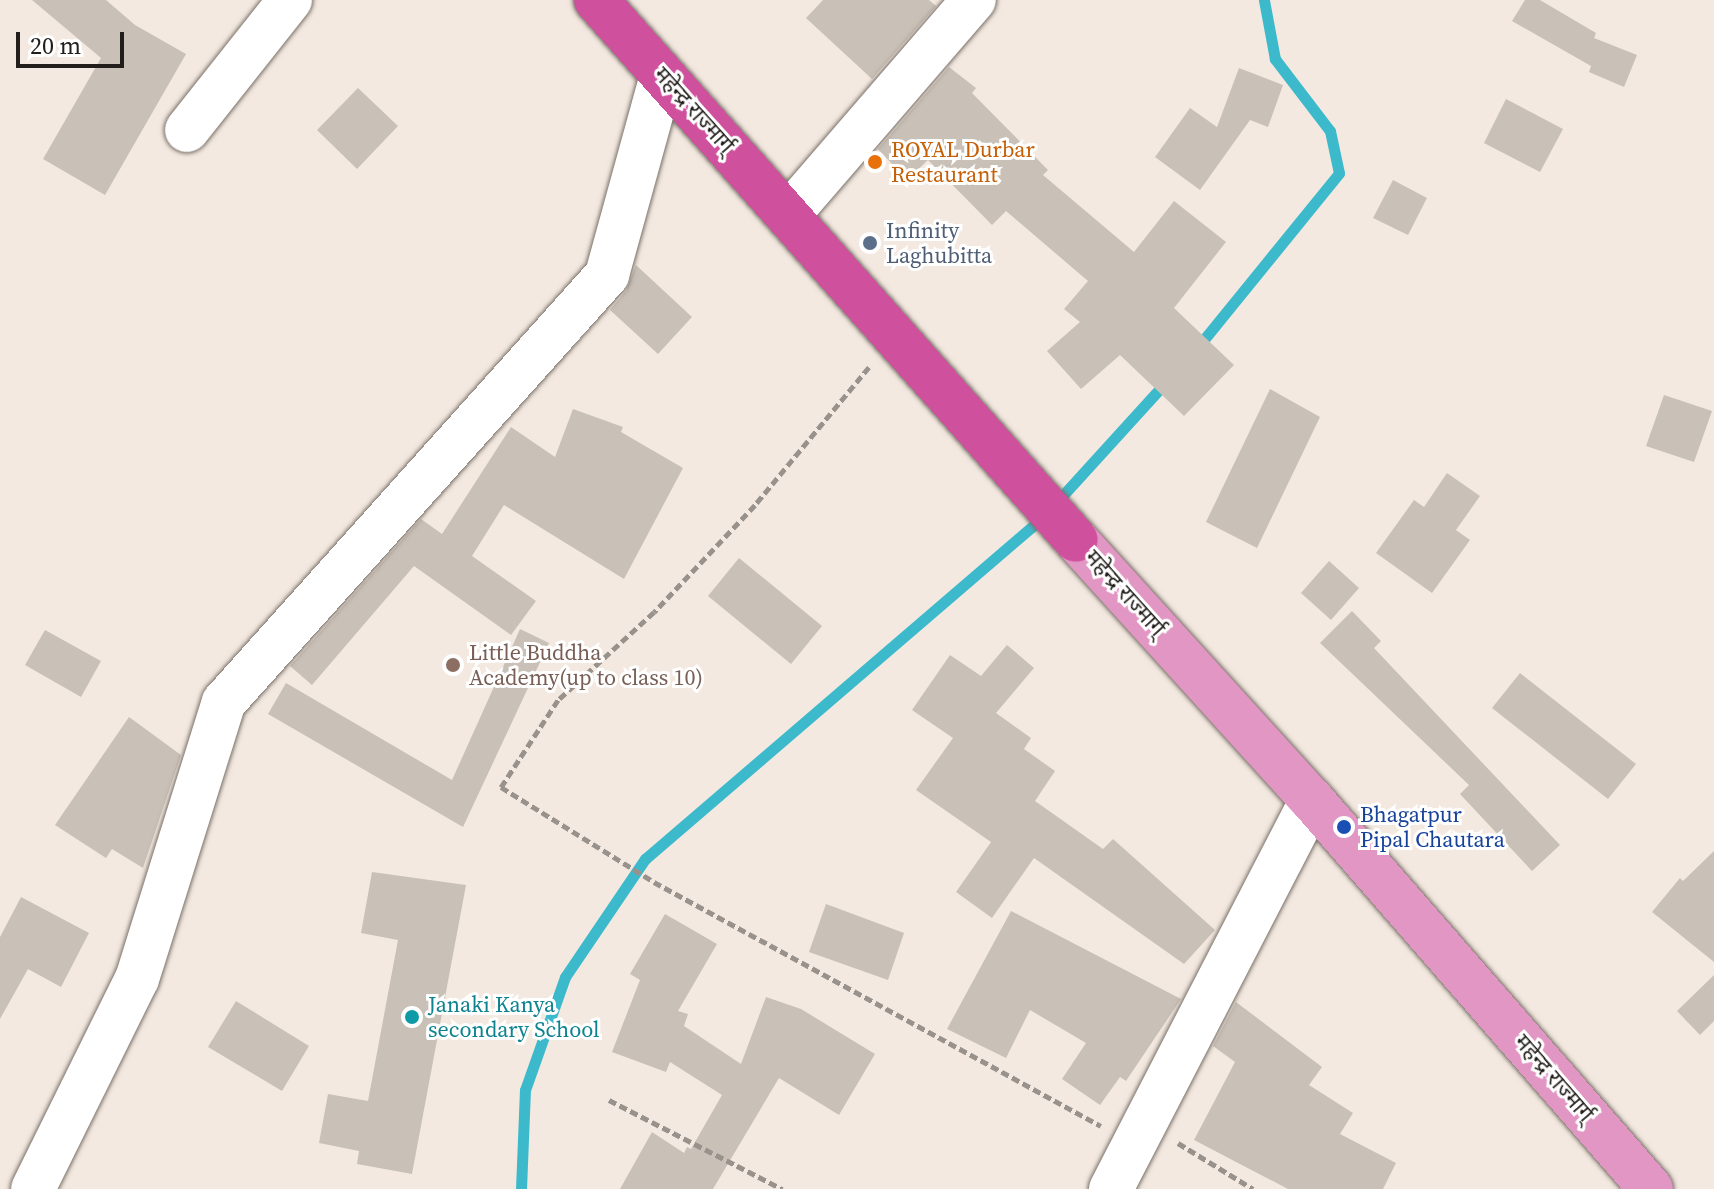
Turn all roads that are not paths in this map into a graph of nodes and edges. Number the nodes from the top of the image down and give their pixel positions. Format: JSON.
{"nodes":[{"id":1,"x":290,"y":0,"type":"edge"},
{"id":2,"x":596,"y":0,"type":"edge"},
{"id":3,"x":974,"y":0,"type":"edge"},
{"id":4,"x":662,"y":75,"type":"junction"},
{"id":5,"x":187,"y":130,"type":"dead end"},
{"id":6,"x":789,"y":214,"type":"junction"},
{"id":7,"x":1076,"y":540,"type":"joint"},
{"id":8,"x":1312,"y":800,"type":"junction"},
{"id":9,"x":33,"y":1189,"type":"edge"},
{"id":10,"x":1111,"y":1189,"type":"edge"},
{"id":11,"x":1651,"y":1189,"type":"edge"}],
"edges":[{"from":1,"to":5,"type":"street"},
{"from":2,"to":4,"type":"highway","name":"महेन्द्र राज्मार्ग्"},
{"from":3,"to":6,"type":"street"},
{"from":4,"to":6,"type":"highway","name":"महेन्द्र राज्मार्ग्"},
{"from":4,"to":9,"type":"street"},
{"from":6,"to":7,"type":"highway","name":"महेन्द्र राज्मार्ग्"},
{"from":7,"to":8,"type":"main road","name":"महेन्द्र राज्मार्ग्"},
{"from":8,"to":10,"type":"street"},
{"from":8,"to":11,"type":"main road","name":"महेन्द्र राज्मार्ग्"}]}
